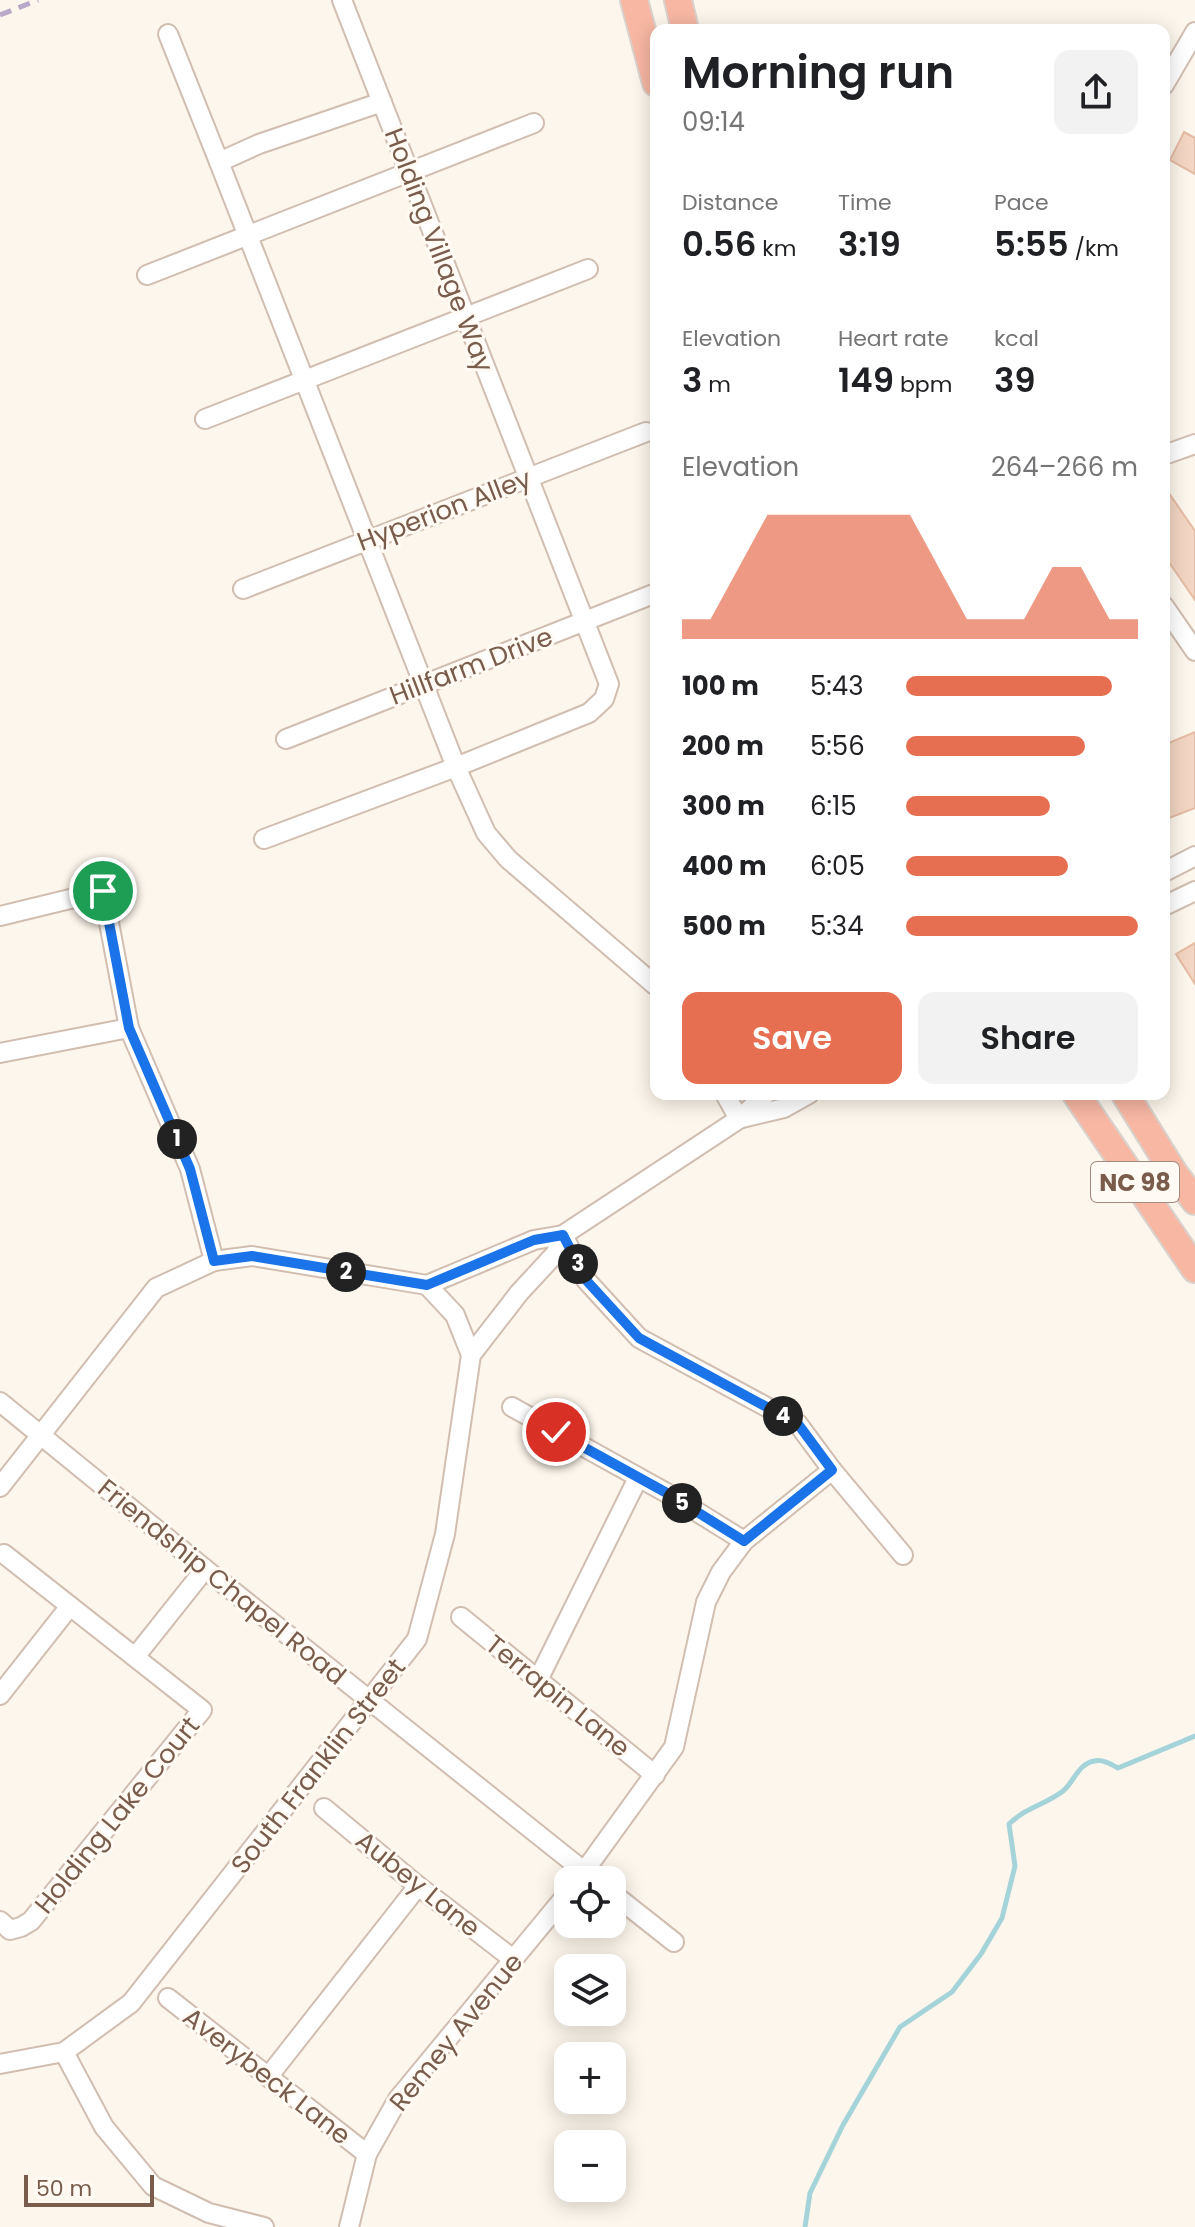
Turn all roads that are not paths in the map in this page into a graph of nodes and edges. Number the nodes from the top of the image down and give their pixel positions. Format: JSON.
{"nodes":[{"id":1,"x":342,"y":0,"type":"edge"},
{"id":2,"x":634,"y":0,"type":"edge"},
{"id":3,"x":678,"y":0,"type":"edge"},
{"id":4,"x":684,"y":24,"type":"edge"},
{"id":5,"x":1195,"y":32,"type":"edge"},
{"id":6,"x":168,"y":34,"type":"dead end"},
{"id":7,"x":650,"y":60,"type":"edge"},
{"id":8,"x":1170,"y":75,"type":"edge"},
{"id":9,"x":382,"y":102,"type":"junction"},
{"id":10,"x":534,"y":123,"type":"dead end"},
{"id":11,"x":219,"y":162,"type":"junction"},
{"id":12,"x":410,"y":174,"type":"junction"},
{"id":13,"x":249,"y":236,"type":"junction"},
{"id":14,"x":588,"y":269,"type":"dead end"},
{"id":15,"x":147,"y":275,"type":"dead end"},
{"id":16,"x":465,"y":318,"type":"junction"},
{"id":17,"x":304,"y":381,"type":"junction"},
{"id":18,"x":205,"y":419,"type":"dead end"},
{"id":19,"x":646,"y":432,"type":"dead end"},
{"id":20,"x":1195,"y":444,"type":"edge"},
{"id":21,"x":1170,"y":453,"type":"edge"},
{"id":22,"x":528,"y":479,"type":"junction"},
{"id":23,"x":368,"y":539,"type":"junction"},
{"id":24,"x":243,"y":589,"type":"dead end"},
{"id":25,"x":650,"y":595,"type":"edge"},
{"id":26,"x":1170,"y":615,"type":"edge"},
{"id":27,"x":585,"y":621,"type":"junction"},
{"id":28,"x":1195,"y":651,"type":"edge"},
{"id":29,"x":423,"y":684,"type":"junction"},
{"id":30,"x":286,"y":739,"type":"dead end"},
{"id":31,"x":456,"y":767,"type":"junction"},
{"id":32,"x":264,"y":839,"type":"dead end"},
{"id":33,"x":1195,"y":856,"type":"edge"},
{"id":34,"x":1170,"y":869,"type":"edge"},
{"id":35,"x":1195,"y":891,"type":"edge"},
{"id":36,"x":1170,"y":903,"type":"edge"},
{"id":37,"x":0,"y":916,"type":"edge"},
{"id":38,"x":650,"y":981,"type":"edge"},
{"id":39,"x":129,"y":1028,"type":"junction"},
{"id":40,"x":0,"y":1053,"type":"edge"},
{"id":41,"x":728,"y":1100,"type":"edge"},
{"id":42,"x":760,"y":1100,"type":"edge"},
{"id":43,"x":798,"y":1100,"type":"edge"},
{"id":44,"x":1080,"y":1100,"type":"edge"},
{"id":45,"x":1109,"y":1100,"type":"edge"},
{"id":46,"x":1129,"y":1100,"type":"edge"},
{"id":47,"x":739,"y":1119,"type":"junction"},
{"id":48,"x":1158,"y":1148,"type":"junction"},
{"id":49,"x":1195,"y":1201,"type":"edge"},
{"id":50,"x":563,"y":1235,"type":"junction"},
{"id":51,"x":214,"y":1261,"type":"junction"},
{"id":52,"x":1195,"y":1269,"type":"edge"},
{"id":53,"x":427,"y":1285,"type":"junction"},
{"id":54,"x":471,"y":1355,"type":"junction"},
{"id":55,"x":0,"y":1402,"type":"edge"},
{"id":56,"x":512,"y":1407,"type":"dead end"},
{"id":57,"x":42,"y":1437,"type":"junction"},
{"id":58,"x":832,"y":1470,"type":"junction"},
{"id":59,"x":638,"y":1478,"type":"junction"},
{"id":60,"x":0,"y":1487,"type":"edge"},
{"id":61,"x":744,"y":1541,"type":"junction"},
{"id":62,"x":4,"y":1554,"type":"dead end"},
{"id":63,"x":903,"y":1555,"type":"dead end"},
{"id":64,"x":205,"y":1569,"type":"junction"},
{"id":65,"x":70,"y":1606,"type":"junction"},
{"id":66,"x":461,"y":1617,"type":"dead end"},
{"id":67,"x":135,"y":1657,"type":"junction"},
{"id":68,"x":538,"y":1680,"type":"junction"},
{"id":69,"x":0,"y":1695,"type":"edge"},
{"id":70,"x":370,"y":1701,"type":"junction"},
{"id":71,"x":655,"y":1775,"type":"junction"},
{"id":72,"x":324,"y":1808,"type":"dead end"},
{"id":73,"x":572,"y":1866,"type":"edge"},
{"id":74,"x":593,"y":1866,"type":"edge"},
{"id":75,"x":418,"y":1886,"type":"junction"},
{"id":76,"x":626,"y":1904,"type":"edge"},
{"id":77,"x":554,"y":1910,"type":"edge"},
{"id":78,"x":0,"y":1921,"type":"edge"},
{"id":79,"x":674,"y":1942,"type":"dead end"},
{"id":80,"x":513,"y":1959,"type":"junction"},
{"id":81,"x":168,"y":1998,"type":"dead end"},
{"id":82,"x":64,"y":2052,"type":"junction"},
{"id":83,"x":0,"y":2064,"type":"edge"},
{"id":84,"x":268,"y":2077,"type":"junction"},
{"id":85,"x":367,"y":2154,"type":"junction"},
{"id":86,"x":264,"y":2227,"type":"edge"},
{"id":87,"x":349,"y":2227,"type":"edge"}],
"edges":[{"from":1,"to":9,"type":"street"},
{"from":2,"to":7,"type":"highway"},
{"from":3,"to":4,"type":"highway"},
{"from":5,"to":8,"type":"street"},
{"from":6,"to":11,"type":"street"},
{"from":9,"to":11,"type":"street","name":"Holding Village Way"},
{"from":9,"to":12,"type":"street","name":"Holding Village Way"},
{"from":10,"to":12,"type":"street"},
{"from":11,"to":13,"type":"street"},
{"from":12,"to":13,"type":"street"},
{"from":12,"to":16,"type":"street","name":"Holding Village Way"},
{"from":13,"to":15,"type":"street"},
{"from":13,"to":17,"type":"street"},
{"from":14,"to":16,"type":"street"},
{"from":16,"to":17,"type":"street"},
{"from":16,"to":22,"type":"street","name":"Holding Village Way"},
{"from":17,"to":18,"type":"street"},
{"from":17,"to":23,"type":"street"},
{"from":19,"to":22,"type":"street","name":"Hyperion Alley"},
{"from":20,"to":21,"type":"street"},
{"from":22,"to":23,"type":"street","name":"Hyperion Alley"},
{"from":22,"to":27,"type":"street","name":"Holding Village Way"},
{"from":23,"to":24,"type":"street","name":"Hyperion Alley"},
{"from":23,"to":29,"type":"street"},
{"from":25,"to":27,"type":"street","name":"Hillfarm Drive"},
{"from":26,"to":28,"type":"street"},
{"from":27,"to":29,"type":"street","name":"Hillfarm Drive"},
{"from":27,"to":31,"type":"street","name":"Holding Village Way"},
{"from":29,"to":30,"type":"street","name":"Hillfarm Drive"},
{"from":29,"to":31,"type":"street"},
{"from":31,"to":32,"type":"street","name":"Holding Village Way"},
{"from":31,"to":38,"type":"street"},
{"from":33,"to":34,"type":"street"},
{"from":35,"to":36,"type":"street"},
{"from":37,"to":39,"type":"street"},
{"from":39,"to":40,"type":"street"},
{"from":39,"to":51,"type":"street"},
{"from":41,"to":47,"type":"street"},
{"from":42,"to":47,"type":"street","name":"South Franklin Street"},
{"from":43,"to":47,"type":"street","name":"South Franklin Street"},
{"from":44,"to":52,"type":"highway","number":"NC 98"},
{"from":45,"to":48,"type":"highway"},
{"from":46,"to":48,"type":"highway","number":"NC 98"},
{"from":47,"to":50,"type":"street","name":"South Franklin Street"},
{"from":48,"to":49,"type":"highway","number":"NC 98"},
{"from":50,"to":53,"type":"street","name":"South Franklin Street"},
{"from":50,"to":54,"type":"street","name":"South Franklin Street"},
{"from":50,"to":58,"type":"street"},
{"from":51,"to":53,"type":"street"},
{"from":51,"to":57,"type":"street"},
{"from":53,"to":54,"type":"street"},
{"from":54,"to":70,"type":"street","name":"South Franklin Street"},
{"from":55,"to":57,"type":"street","name":"Friendship Chapel Road"},
{"from":56,"to":59,"type":"street"},
{"from":57,"to":60,"type":"street"},
{"from":57,"to":64,"type":"street","name":"Friendship Chapel Road"},
{"from":58,"to":61,"type":"street"},
{"from":58,"to":63,"type":"street"},
{"from":59,"to":61,"type":"street"},
{"from":59,"to":68,"type":"street"},
{"from":61,"to":71,"type":"street"},
{"from":62,"to":65,"type":"street","name":"Holding Lake Court"},
{"from":64,"to":67,"type":"street"},
{"from":64,"to":70,"type":"street","name":"Friendship Chapel Road"},
{"from":65,"to":67,"type":"street","name":"Holding Lake Court"},
{"from":65,"to":69,"type":"street"},
{"from":66,"to":68,"type":"street","name":"Terrapin Lane"},
{"from":67,"to":78,"type":"street","name":"Holding Lake Court"},
{"from":68,"to":71,"type":"street","name":"Terrapin Lane"},
{"from":70,"to":73,"type":"street","name":"Friendship Chapel Road"},
{"from":70,"to":82,"type":"street","name":"South Franklin Street"},
{"from":71,"to":74,"type":"street"},
{"from":72,"to":75,"type":"street","name":"Aubey Lane"},
{"from":75,"to":80,"type":"street","name":"Aubey Lane"},
{"from":75,"to":84,"type":"street"},
{"from":76,"to":79,"type":"street"},
{"from":77,"to":80,"type":"street","name":"Remey Avenue"},
{"from":80,"to":85,"type":"street","name":"Remey Avenue"},
{"from":81,"to":84,"type":"street","name":"Averybeck Lane"},
{"from":82,"to":83,"type":"street","name":"South Franklin Street"},
{"from":82,"to":86,"type":"street"},
{"from":84,"to":85,"type":"street","name":"Averybeck Lane"},
{"from":85,"to":87,"type":"street","name":"Remey Avenue"}]}
